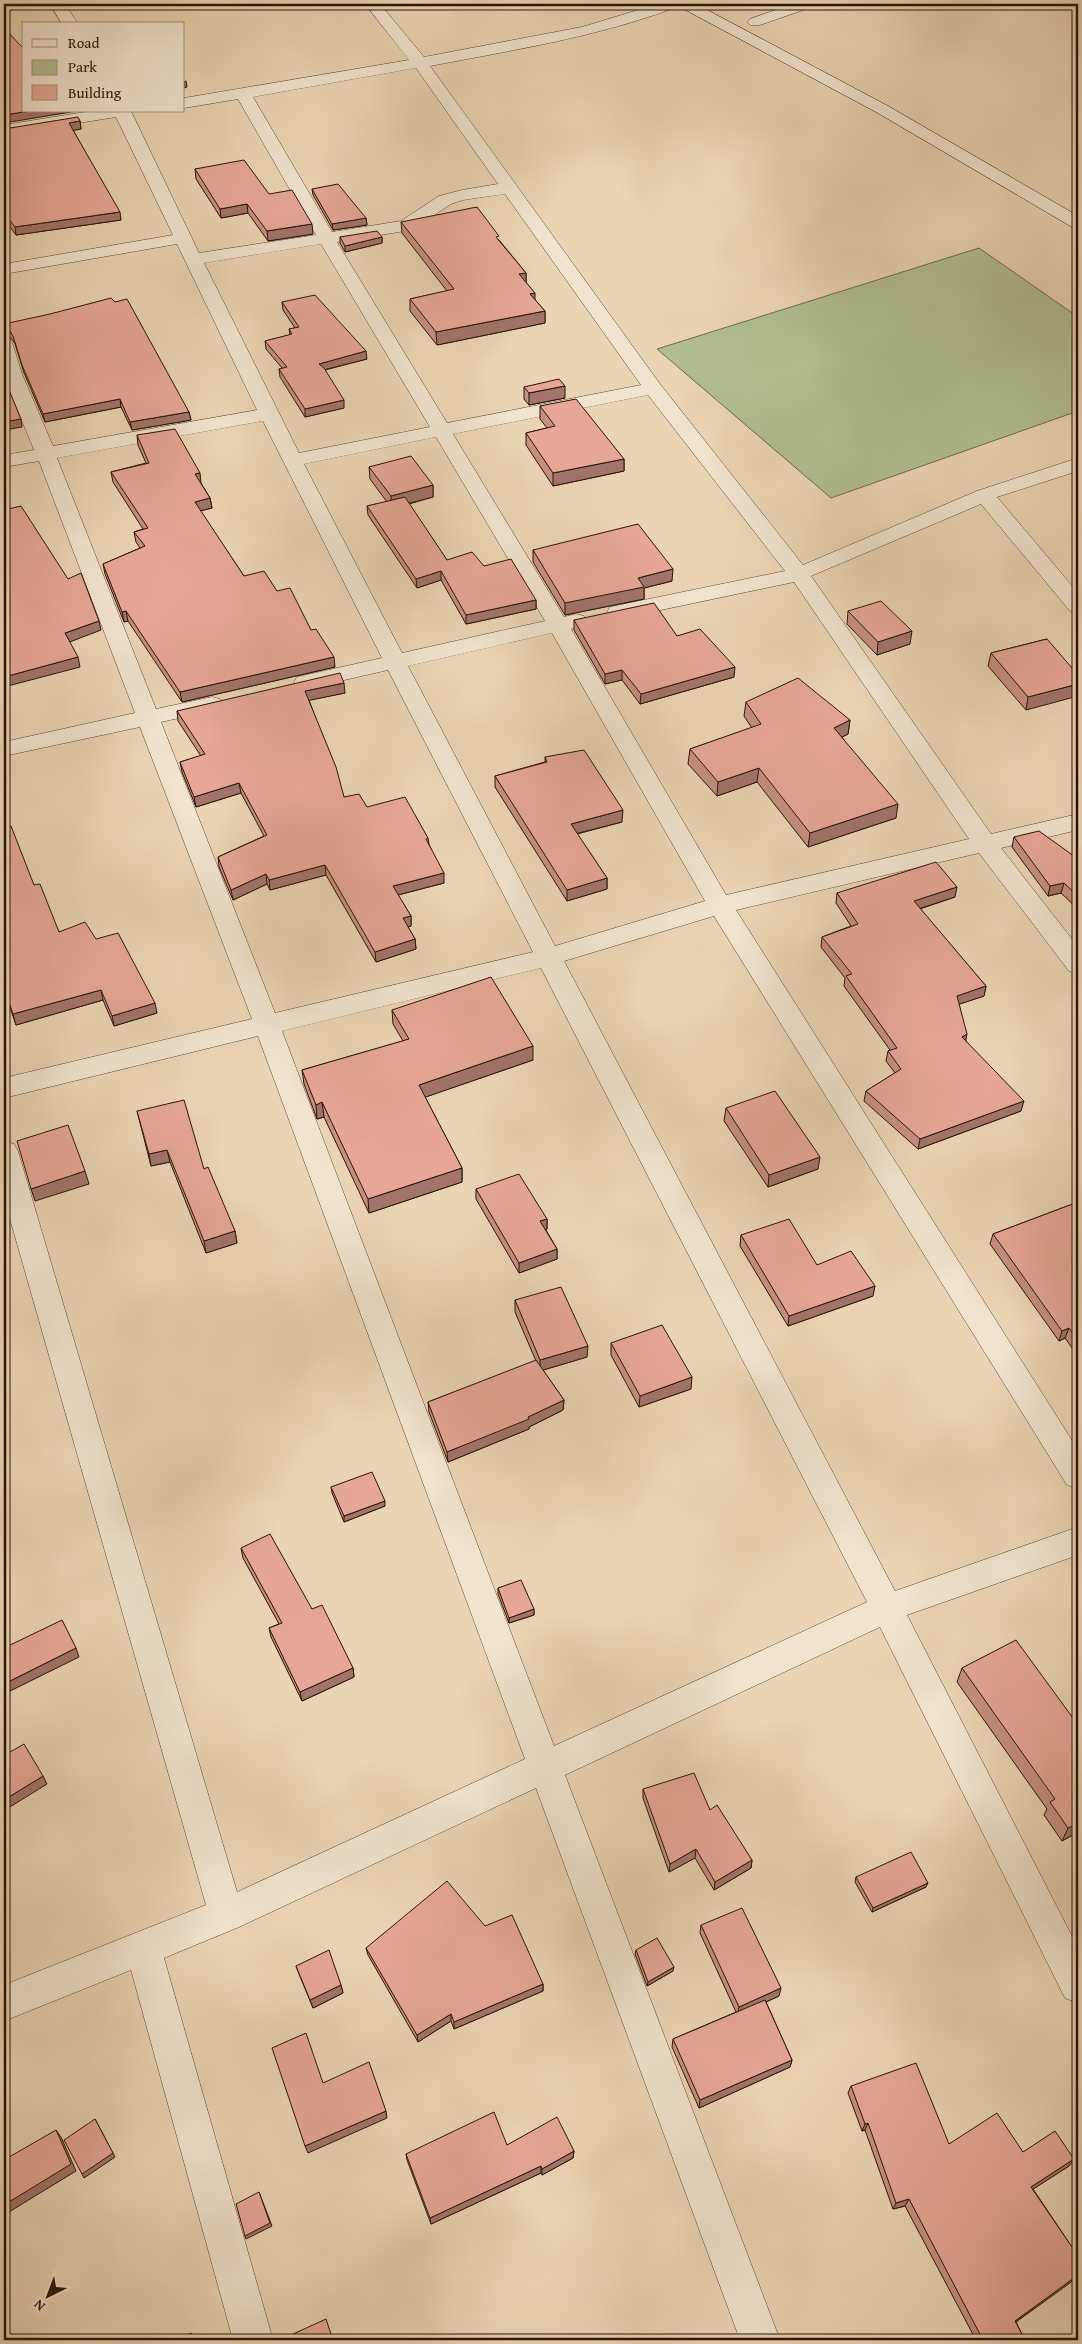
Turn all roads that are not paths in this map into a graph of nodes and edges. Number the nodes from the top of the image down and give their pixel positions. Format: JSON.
{"nodes":[{"id":1,"x":58,"y":4,"type":"edge"},
{"id":2,"x":372,"y":4,"type":"edge"},
{"id":3,"x":672,"y":4,"type":"edge"},
{"id":4,"x":685,"y":4,"type":"edge"},
{"id":5,"x":806,"y":4,"type":"edge"},
{"id":6,"x":741,"y":15,"type":"dead end"},
{"id":7,"x":69,"y":22,"type":"edge"},
{"id":8,"x":755,"y":22,"type":"junction"},
{"id":9,"x":772,"y":31,"type":"dead end"},
{"id":10,"x":420,"y":63,"type":"junction"},
{"id":11,"x":243,"y":94,"type":"junction"},
{"id":12,"x":185,"y":102,"type":"edge"},
{"id":13,"x":116,"y":112,"type":"edge"},
{"id":14,"x":122,"y":112,"type":"edge"},
{"id":15,"x":4,"y":130,"type":"edge"},
{"id":16,"x":508,"y":188,"type":"junction"},
{"id":17,"x":1078,"y":223,"type":"edge"},
{"id":18,"x":327,"y":239,"type":"junction"},
{"id":19,"x":188,"y":249,"type":"junction"},
{"id":20,"x":4,"y":270,"type":"edge"},
{"id":21,"x":4,"y":345,"type":"edge"},
{"id":22,"x":654,"y":388,"type":"junction"},
{"id":23,"x":269,"y":414,"type":"junction"},
{"id":24,"x":442,"y":430,"type":"junction"},
{"id":25,"x":46,"y":454,"type":"junction"},
{"id":26,"x":292,"y":460,"type":"junction"},
{"id":27,"x":4,"y":461,"type":"edge"},
{"id":28,"x":1078,"y":464,"type":"edge"},
{"id":29,"x":984,"y":495,"type":"junction"},
{"id":30,"x":798,"y":574,"type":"junction"},
{"id":31,"x":1078,"y":606,"type":"edge"},
{"id":32,"x":558,"y":625,"type":"junction"},
{"id":33,"x":395,"y":662,"type":"junction"},
{"id":34,"x":290,"y":686,"type":"edge"},
{"id":35,"x":233,"y":699,"type":"edge"},
{"id":36,"x":146,"y":719,"type":"junction"},
{"id":37,"x":4,"y":749,"type":"edge"},
{"id":38,"x":1078,"y":822,"type":"edge"},
{"id":39,"x":985,"y":844,"type":"junction"},
{"id":40,"x":720,"y":905,"type":"junction"},
{"id":41,"x":548,"y":957,"type":"junction"},
{"id":42,"x":1078,"y":966,"type":"edge"},
{"id":43,"x":267,"y":1025,"type":"junction"},
{"id":44,"x":4,"y":1088,"type":"edge"},
{"id":45,"x":4,"y":1151,"type":"edge"},
{"id":46,"x":1078,"y":1476,"type":"edge"},
{"id":47,"x":1078,"y":1541,"type":"edge"},
{"id":48,"x":887,"y":1608,"type":"junction"},
{"id":49,"x":545,"y":1769,"type":"junction"},
{"id":50,"x":226,"y":1915,"type":"junction"},
{"id":51,"x":143,"y":1948,"type":"junction"},
{"id":52,"x":1078,"y":1985,"type":"edge"},
{"id":53,"x":4,"y":2003,"type":"edge"},
{"id":54,"x":253,"y":2340,"type":"edge"},
{"id":55,"x":760,"y":2340,"type":"edge"}],
"edges":[{"from":1,"to":7,"type":"street"},
{"from":2,"to":10,"type":"street"},
{"from":3,"to":10,"type":"street"},
{"from":4,"to":17,"type":"street"},
{"from":5,"to":8,"type":"street"},
{"from":6,"to":8,"type":"street"},
{"from":8,"to":9,"type":"street"},
{"from":10,"to":11,"type":"street"},
{"from":10,"to":16,"type":"street"},
{"from":11,"to":12,"type":"street"},
{"from":11,"to":18,"type":"street"},
{"from":13,"to":15,"type":"street"},
{"from":14,"to":19,"type":"street"},
{"from":16,"to":18,"type":"street"},
{"from":16,"to":22,"type":"street"},
{"from":18,"to":19,"type":"street"},
{"from":18,"to":24,"type":"street"},
{"from":19,"to":20,"type":"street"},
{"from":19,"to":23,"type":"street"},
{"from":21,"to":25,"type":"street"},
{"from":22,"to":24,"type":"street"},
{"from":22,"to":30,"type":"street"},
{"from":23,"to":25,"type":"street"},
{"from":23,"to":26,"type":"street"},
{"from":24,"to":26,"type":"street"},
{"from":24,"to":32,"type":"street"},
{"from":25,"to":27,"type":"street"},
{"from":25,"to":36,"type":"street"},
{"from":26,"to":33,"type":"street"},
{"from":28,"to":29,"type":"street"},
{"from":29,"to":30,"type":"street"},
{"from":29,"to":31,"type":"street"},
{"from":30,"to":32,"type":"street"},
{"from":30,"to":39,"type":"street"},
{"from":32,"to":33,"type":"street"},
{"from":32,"to":40,"type":"street"},
{"from":33,"to":34,"type":"street"},
{"from":33,"to":41,"type":"street"},
{"from":35,"to":36,"type":"street"},
{"from":36,"to":37,"type":"street"},
{"from":36,"to":43,"type":"street"},
{"from":38,"to":39,"type":"street"},
{"from":39,"to":40,"type":"street"},
{"from":39,"to":42,"type":"street"},
{"from":40,"to":41,"type":"street"},
{"from":40,"to":46,"type":"street"},
{"from":41,"to":43,"type":"street"},
{"from":41,"to":48,"type":"street"},
{"from":43,"to":44,"type":"street"},
{"from":43,"to":49,"type":"street"},
{"from":45,"to":50,"type":"street"},
{"from":47,"to":48,"type":"street"},
{"from":48,"to":49,"type":"street"},
{"from":48,"to":52,"type":"street"},
{"from":49,"to":50,"type":"street"},
{"from":49,"to":55,"type":"street"},
{"from":50,"to":51,"type":"street"},
{"from":51,"to":53,"type":"street"},
{"from":51,"to":54,"type":"street"}]}
